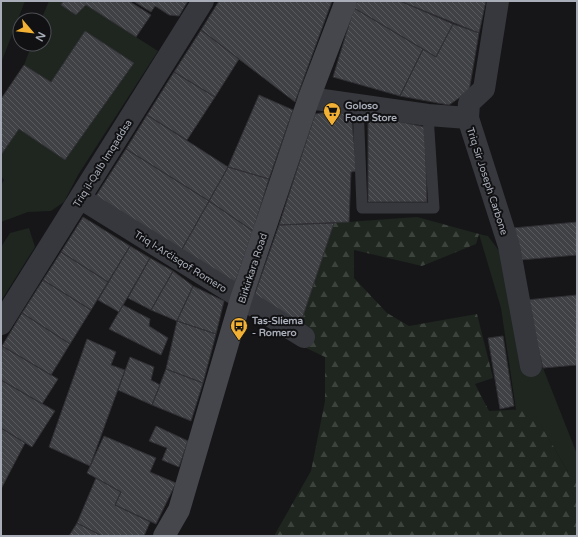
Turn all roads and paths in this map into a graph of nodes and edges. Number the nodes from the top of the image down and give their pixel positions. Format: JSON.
{"nodes":[{"id":1,"x":203,"y":1,"type":"edge"},
{"id":2,"x":346,"y":1,"type":"edge"},
{"id":3,"x":498,"y":1,"type":"edge"},
{"id":4,"x":309,"y":98,"type":"junction"},
{"id":5,"x":358,"y":104,"type":"junction"},
{"id":6,"x":428,"y":115,"type":"junction"},
{"id":7,"x":468,"y":118,"type":"junction"},
{"id":8,"x":80,"y":198,"type":"junction"},
{"id":9,"x":241,"y":299,"type":"junction"},
{"id":10,"x":1,"y":324,"type":"edge"},
{"id":11,"x":304,"y":337,"type":"dead end"},
{"id":12,"x":531,"y":366,"type":"dead end"},
{"id":13,"x":164,"y":536,"type":"edge"}],
"edges":[{"from":1,"to":8,"type":"street","name":"Triq il-Qalb Imqaddsa"},
{"from":2,"to":4,"type":"main road","name":"Birkirkara Road"},
{"from":3,"to":7,"type":"street","name":"Triq Sir Joseph Carbone"},
{"from":4,"to":5,"type":"street"},
{"from":4,"to":9,"type":"main road","name":"Birkirkara Road"},
{"from":5,"to":6,"type":"street"},
{"from":5,"to":6,"type":"lane"},
{"from":6,"to":7,"type":"street"},
{"from":7,"to":12,"type":"street","name":"Triq Sir Joseph Carbone"},
{"from":8,"to":9,"type":"street","name":"Triq l-Arćisqof Romero"},
{"from":8,"to":10,"type":"street","name":"Triq il-Qalb Imqaddsa"},
{"from":9,"to":11,"type":"street","name":"Triq l-Arćisqof Romero"},
{"from":9,"to":13,"type":"main road","name":"Birkirkara Road"}]}
